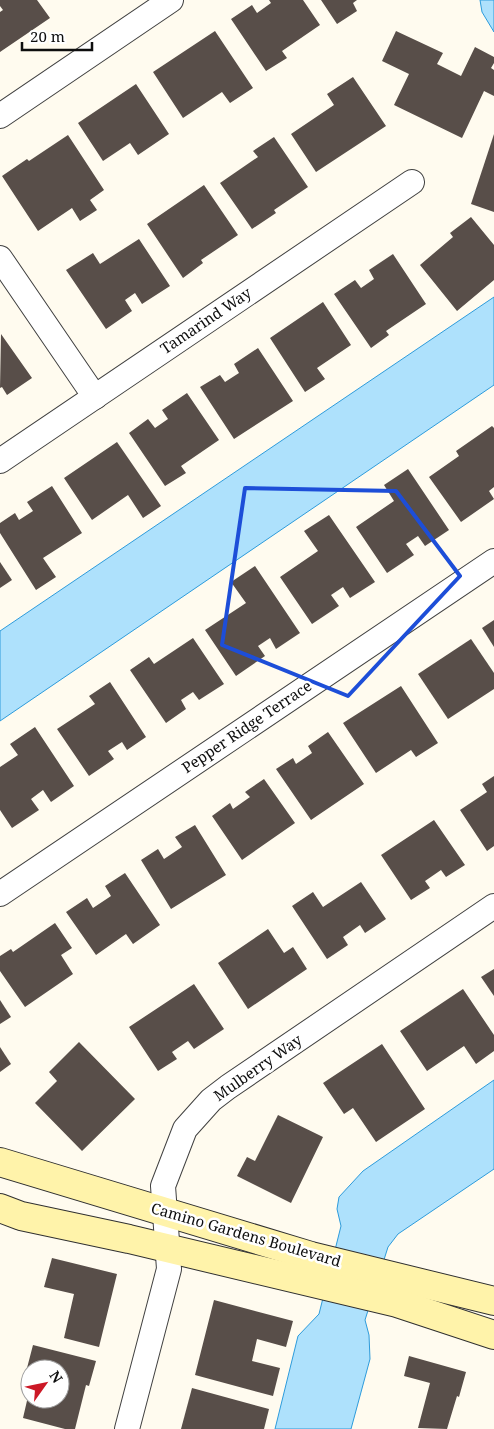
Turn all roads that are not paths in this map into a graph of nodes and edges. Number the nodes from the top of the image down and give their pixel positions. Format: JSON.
{"nodes":[{"id":1,"x":171,"y":0,"type":"edge"},
{"id":2,"x":0,"y":116,"type":"edge"},
{"id":3,"x":412,"y":182,"type":"dead end"},
{"id":4,"x":0,"y":258,"type":"edge"},
{"id":5,"x":95,"y":397,"type":"junction"},
{"id":6,"x":0,"y":461,"type":"edge"},
{"id":7,"x":494,"y":560,"type":"edge"},
{"id":8,"x":0,"y":894,"type":"edge"},
{"id":9,"x":494,"y":906,"type":"edge"},
{"id":10,"x":0,"y":1162,"type":"edge"},
{"id":11,"x":0,"y":1208,"type":"edge"},
{"id":12,"x":164,"y":1212,"type":"junction"},
{"id":13,"x":168,"y":1248,"type":"junction"},
{"id":14,"x":308,"y":1269,"type":"junction"},
{"id":15,"x":400,"y":1290,"type":"junction"},
{"id":16,"x":494,"y":1301,"type":"edge"},
{"id":17,"x":494,"y":1335,"type":"edge"},
{"id":18,"x":126,"y":1429,"type":"edge"}],
"edges":[{"from":1,"to":2,"type":"street"},
{"from":3,"to":5,"type":"street","name":"Tamarind Way"},
{"from":4,"to":5,"type":"street"},
{"from":5,"to":6,"type":"street","name":"Tamarind Way"},
{"from":7,"to":8,"type":"street","name":"Pepper Ridge Terrace"},
{"from":9,"to":12,"type":"street","name":"Mulberry Way"},
{"from":10,"to":12,"type":"street","name":"Camino Gardens Boulevard"},
{"from":11,"to":13,"type":"street","name":"Camino Gardens Boulevard"},
{"from":12,"to":13,"type":"street","name":"Mulberry Way"},
{"from":12,"to":14,"type":"street","name":"Camino Gardens Boulevard"},
{"from":13,"to":14,"type":"street","name":"Camino Gardens Boulevard"},
{"from":13,"to":18,"type":"street","name":"Mulberry Way"},
{"from":14,"to":15,"type":"street","name":"Camino Gardens Boulevard"},
{"from":15,"to":16,"type":"street","name":"Camino Gardens Boulevard"},
{"from":15,"to":17,"type":"street","name":"Camino Gardens Boulevard"}]}
